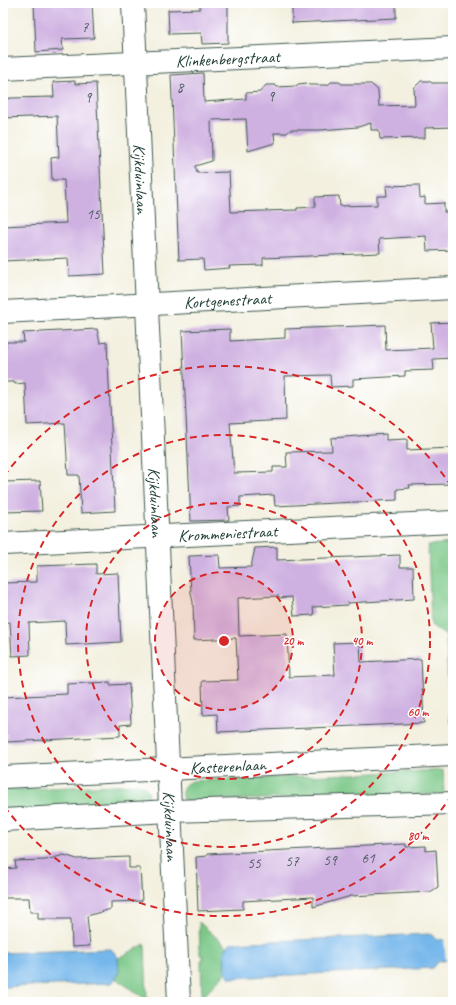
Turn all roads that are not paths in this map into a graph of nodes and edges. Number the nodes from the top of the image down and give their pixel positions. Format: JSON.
{"nodes":[{"id":1,"x":133,"y":3,"type":"edge"},
{"id":2,"x":453,"y":48,"type":"edge"},
{"id":3,"x":136,"y":63,"type":"junction"},
{"id":4,"x":3,"y":69,"type":"edge"},
{"id":5,"x":453,"y":288,"type":"edge"},
{"id":6,"x":147,"y":304,"type":"junction"},
{"id":7,"x":3,"y":312,"type":"edge"},
{"id":8,"x":453,"y":522,"type":"edge"},
{"id":9,"x":158,"y":537,"type":"junction"},
{"id":10,"x":3,"y":544,"type":"edge"},
{"id":11,"x":453,"y":755,"type":"edge"},
{"id":12,"x":169,"y":769,"type":"junction"},
{"id":13,"x":3,"y":777,"type":"edge"},
{"id":14,"x":453,"y":803,"type":"edge"},
{"id":15,"x":170,"y":812,"type":"junction"},
{"id":16,"x":3,"y":820,"type":"edge"},
{"id":17,"x":179,"y":1002,"type":"edge"}],
"edges":[{"from":1,"to":3,"type":"street","name":"Kijkduinlaan"},
{"from":2,"to":3,"type":"street","name":"Klinkenbergstraat"},
{"from":3,"to":4,"type":"street","name":"Klinkenbergstraat"},
{"from":3,"to":6,"type":"street","name":"Kijkduinlaan"},
{"from":5,"to":6,"type":"street","name":"Kortgenestraat"},
{"from":6,"to":7,"type":"street","name":"Kortgenestraat"},
{"from":6,"to":9,"type":"street","name":"Kijkduinlaan"},
{"from":8,"to":9,"type":"street","name":"Krommeniestraat"},
{"from":9,"to":10,"type":"street","name":"Krommeniestraat"},
{"from":9,"to":12,"type":"street","name":"Kijkduinlaan"},
{"from":11,"to":12,"type":"street","name":"Kasterenlaan"},
{"from":12,"to":13,"type":"street","name":"Kasterenlaan"},
{"from":12,"to":15,"type":"street","name":"Kijkduinlaan"},
{"from":14,"to":15,"type":"street"},
{"from":15,"to":16,"type":"street"},
{"from":15,"to":17,"type":"street","name":"Kijkduinlaan"}]}
